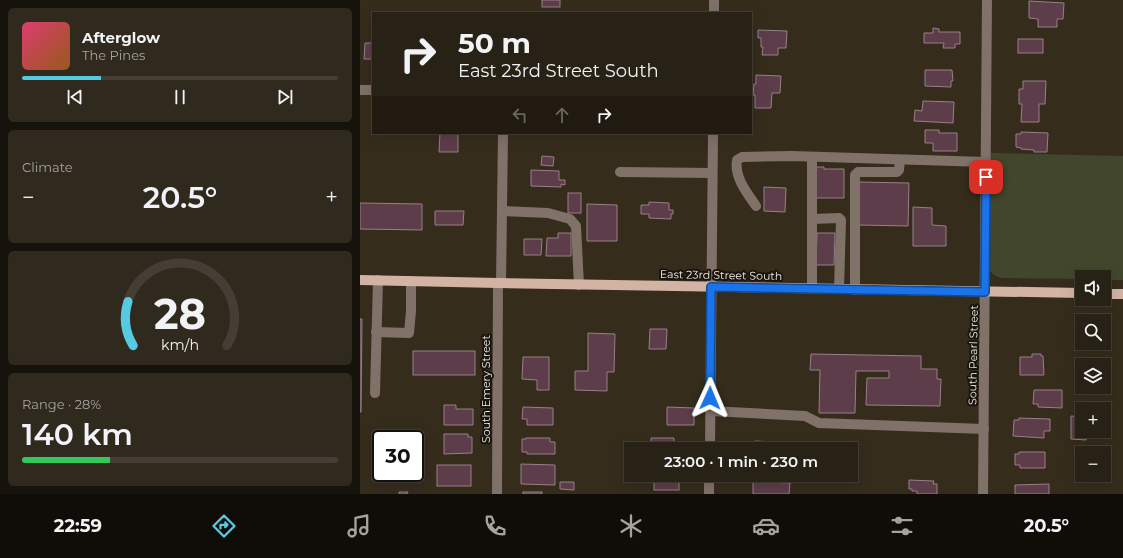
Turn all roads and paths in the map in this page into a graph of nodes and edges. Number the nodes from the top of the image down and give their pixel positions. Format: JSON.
{"nodes":[{"id":1,"x":714,"y":0,"type":"edge"},
{"id":2,"x":987,"y":0,"type":"edge"},
{"id":3,"x":714,"y":12,"type":"edge"},
{"id":4,"x":360,"y":90,"type":"edge"},
{"id":5,"x":372,"y":90,"type":"edge"},
{"id":6,"x":502,"y":134,"type":"edge"},
{"id":7,"x":713,"y":134,"type":"edge"},
{"id":8,"x":812,"y":157,"type":"junction"},
{"id":9,"x":900,"y":160,"type":"junction"},
{"id":10,"x":986,"y":162,"type":"junction"},
{"id":11,"x":620,"y":172,"type":"dead end"},
{"id":12,"x":712,"y":173,"type":"junction"},
{"id":13,"x":756,"y":206,"type":"dead end"},
{"id":14,"x":502,"y":211,"type":"junction"},
{"id":15,"x":812,"y":219,"type":"junction"},
{"id":16,"x":360,"y":280,"type":"edge"},
{"id":17,"x":378,"y":280,"type":"junction"},
{"id":18,"x":411,"y":281,"type":"junction"},
{"id":19,"x":500,"y":283,"type":"junction"},
{"id":20,"x":579,"y":285,"type":"junction"},
{"id":21,"x":711,"y":287,"type":"junction"},
{"id":22,"x":812,"y":289,"type":"junction"},
{"id":23,"x":839,"y":289,"type":"junction"},
{"id":24,"x":855,"y":290,"type":"junction"},
{"id":25,"x":985,"y":292,"type":"junction"},
{"id":26,"x":1075,"y":293,"type":"edge"},
{"id":27,"x":1111,"y":294,"type":"edge"},
{"id":28,"x":1123,"y":294,"type":"edge"},
{"id":29,"x":376,"y":332,"type":"junction"},
{"id":30,"x":375,"y":393,"type":"dead end"},
{"id":31,"x":710,"y":411,"type":"junction"},
{"id":32,"x":984,"y":429,"type":"junction"},
{"id":33,"x":710,"y":442,"type":"edge"},
{"id":34,"x":710,"y":482,"type":"edge"},
{"id":35,"x":497,"y":494,"type":"edge"},
{"id":36,"x":709,"y":494,"type":"edge"},
{"id":37,"x":983,"y":494,"type":"edge"}],
"edges":[{"from":1,"to":3,"type":"street"},
{"from":2,"to":10,"type":"street","name":"South Pearl Street"},
{"from":4,"to":5,"type":"street"},
{"from":6,"to":14,"type":"street","name":"South Emery Street"},
{"from":7,"to":12,"type":"street"},
{"from":8,"to":9,"type":"street"},
{"from":8,"to":13,"type":"street"},
{"from":8,"to":15,"type":"street"},
{"from":9,"to":10,"type":"street"},
{"from":9,"to":24,"type":"street"},
{"from":10,"to":25,"type":"street","name":"South Pearl Street"},
{"from":11,"to":12,"type":"street"},
{"from":12,"to":21,"type":"street"},
{"from":14,"to":19,"type":"street","name":"South Emery Street"},
{"from":14,"to":20,"type":"street"},
{"from":15,"to":22,"type":"street"},
{"from":15,"to":23,"type":"street"},
{"from":16,"to":17,"type":"main road","name":"East 23rd Street South"},
{"from":17,"to":18,"type":"main road","name":"East 23rd Street South"},
{"from":17,"to":29,"type":"street"},
{"from":18,"to":19,"type":"main road","name":"East 23rd Street South"},
{"from":18,"to":29,"type":"street"},
{"from":19,"to":20,"type":"main road","name":"East 23rd Street South"},
{"from":19,"to":35,"type":"street","name":"South Emery Street"},
{"from":20,"to":21,"type":"main road","name":"East 23rd Street South"},
{"from":21,"to":22,"type":"main road","name":"East 23rd Street South"},
{"from":21,"to":31,"type":"street"},
{"from":22,"to":23,"type":"main road","name":"East 23rd Street South"},
{"from":23,"to":24,"type":"main road","name":"East 23rd Street South"},
{"from":24,"to":25,"type":"main road","name":"East 23rd Street South"},
{"from":25,"to":26,"type":"main road","name":"East 23rd Street South"},
{"from":25,"to":32,"type":"street","name":"South Pearl Street"},
{"from":27,"to":28,"type":"main road"},
{"from":29,"to":30,"type":"street"},
{"from":31,"to":32,"type":"street"},
{"from":31,"to":33,"type":"street"},
{"from":32,"to":37,"type":"street","name":"South Pearl Street"},
{"from":34,"to":36,"type":"street"}]}
